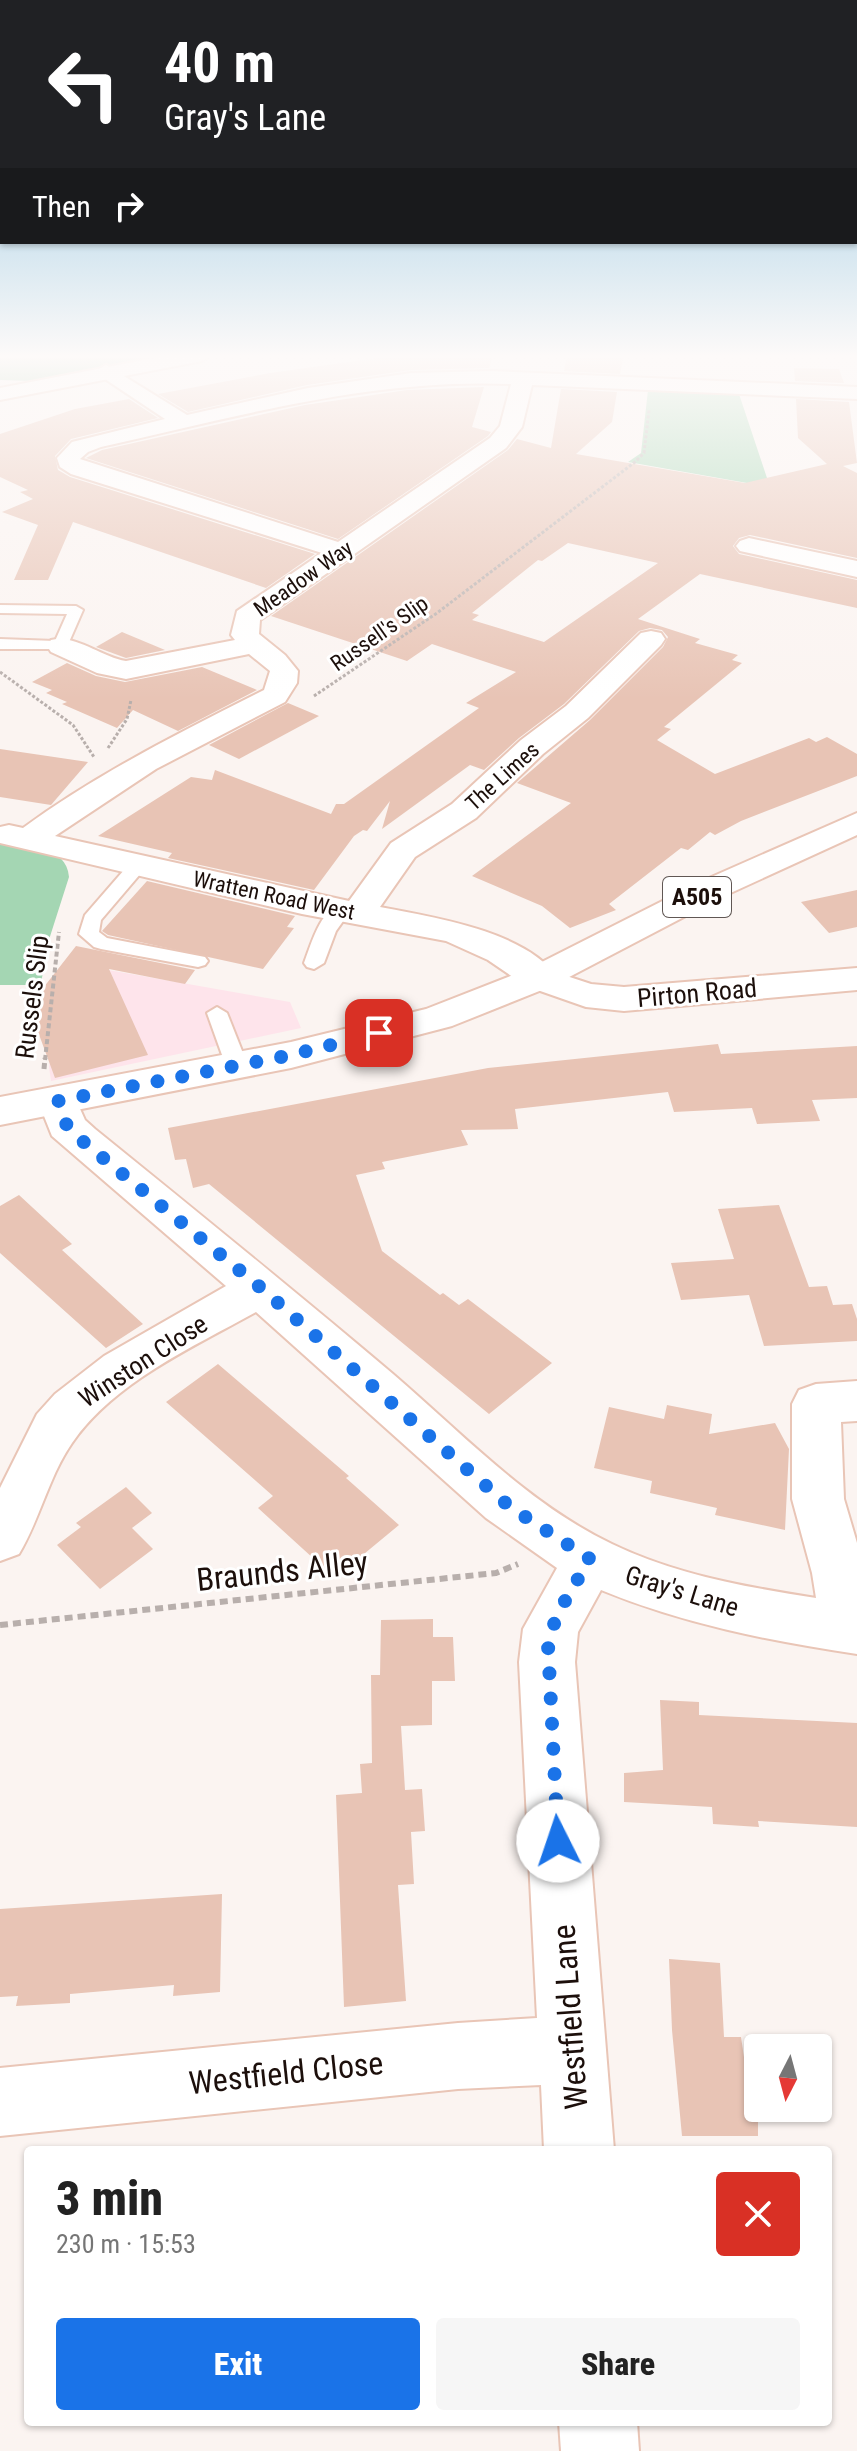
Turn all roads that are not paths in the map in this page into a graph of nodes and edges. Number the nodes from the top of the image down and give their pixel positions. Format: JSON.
{"nodes":[{"id":1,"x":80,"y":469,"type":"edge"},
{"id":2,"x":459,"y":469,"type":"edge"},
{"id":3,"x":749,"y":546,"type":"dead end"},
{"id":4,"x":340,"y":551,"type":"junction"},
{"id":5,"x":857,"y":569,"type":"edge"},
{"id":6,"x":0,"y":609,"type":"edge"},
{"id":7,"x":0,"y":635,"type":"edge"},
{"id":8,"x":651,"y":639,"type":"dead end"},
{"id":9,"x":63,"y":641,"type":"junction"},
{"id":10,"x":0,"y":644,"type":"edge"},
{"id":11,"x":253,"y":645,"type":"junction"},
{"id":12,"x":857,"y":823,"type":"edge"},
{"id":13,"x":15,"y":836,"type":"edge"},
{"id":14,"x":138,"y":866,"type":"junction"},
{"id":15,"x":349,"y":911,"type":"junction"},
{"id":16,"x":198,"y":961,"type":"dead end"},
{"id":17,"x":314,"y":963,"type":"dead end"},
{"id":18,"x":539,"y":978,"type":"junction"},
{"id":19,"x":857,"y":979,"type":"edge"},
{"id":20,"x":217,"y":1013,"type":"dead end"},
{"id":21,"x":237,"y":1066,"type":"junction"},
{"id":22,"x":54,"y":1102,"type":"junction"},
{"id":23,"x":0,"y":1111,"type":"edge"},
{"id":24,"x":261,"y":1288,"type":"junction"},
{"id":25,"x":857,"y":1401,"type":"edge"},
{"id":26,"x":0,"y":1538,"type":"edge"},
{"id":27,"x":577,"y":1552,"type":"junction"},
{"id":28,"x":852,"y":1628,"type":"edge"},
{"id":29,"x":572,"y":2050,"type":"junction"},
{"id":30,"x":0,"y":2102,"type":"edge"},
{"id":31,"x":579,"y":2146,"type":"edge"},
{"id":32,"x":598,"y":2426,"type":"edge"},
{"id":33,"x":600,"y":2451,"type":"edge"}],
"edges":[{"from":1,"to":4,"type":"street"},
{"from":2,"to":4,"type":"street","name":"Meadow Way"},
{"from":3,"to":5,"type":"street"},
{"from":4,"to":11,"type":"street","name":"Meadow Way"},
{"from":6,"to":9,"type":"lane"},
{"from":7,"to":9,"type":"lane"},
{"from":8,"to":15,"type":"street","name":"The Limes"},
{"from":9,"to":10,"type":"lane"},
{"from":9,"to":11,"type":"street"},
{"from":11,"to":13,"type":"street","name":"Meadow Way"},
{"from":12,"to":18,"type":"street","number":"A505"},
{"from":13,"to":14,"type":"street","name":"Wratten Road West"},
{"from":14,"to":15,"type":"street","name":"Wratten Road West"},
{"from":14,"to":16,"type":"lane"},
{"from":15,"to":17,"type":"lane"},
{"from":15,"to":18,"type":"street","name":"Wratten Road West"},
{"from":18,"to":19,"type":"street","name":"Pirton Road"},
{"from":18,"to":21,"type":"street","number":"A505"},
{"from":20,"to":21,"type":"lane"},
{"from":21,"to":22,"type":"street","number":"A505"},
{"from":22,"to":23,"type":"street","number":"A505"},
{"from":22,"to":24,"type":"street","name":"Gray's Lane"},
{"from":24,"to":26,"type":"street","name":"Winston Close"},
{"from":24,"to":27,"type":"street","name":"Gray's Lane"},
{"from":25,"to":28,"type":"street"},
{"from":27,"to":28,"type":"street","name":"Gray's Lane"},
{"from":27,"to":29,"type":"street","name":"Westfield Lane"},
{"from":29,"to":30,"type":"street","name":"Westfield Close"},
{"from":29,"to":31,"type":"street","name":"Westfield Lane"},
{"from":32,"to":33,"type":"street"}]}
